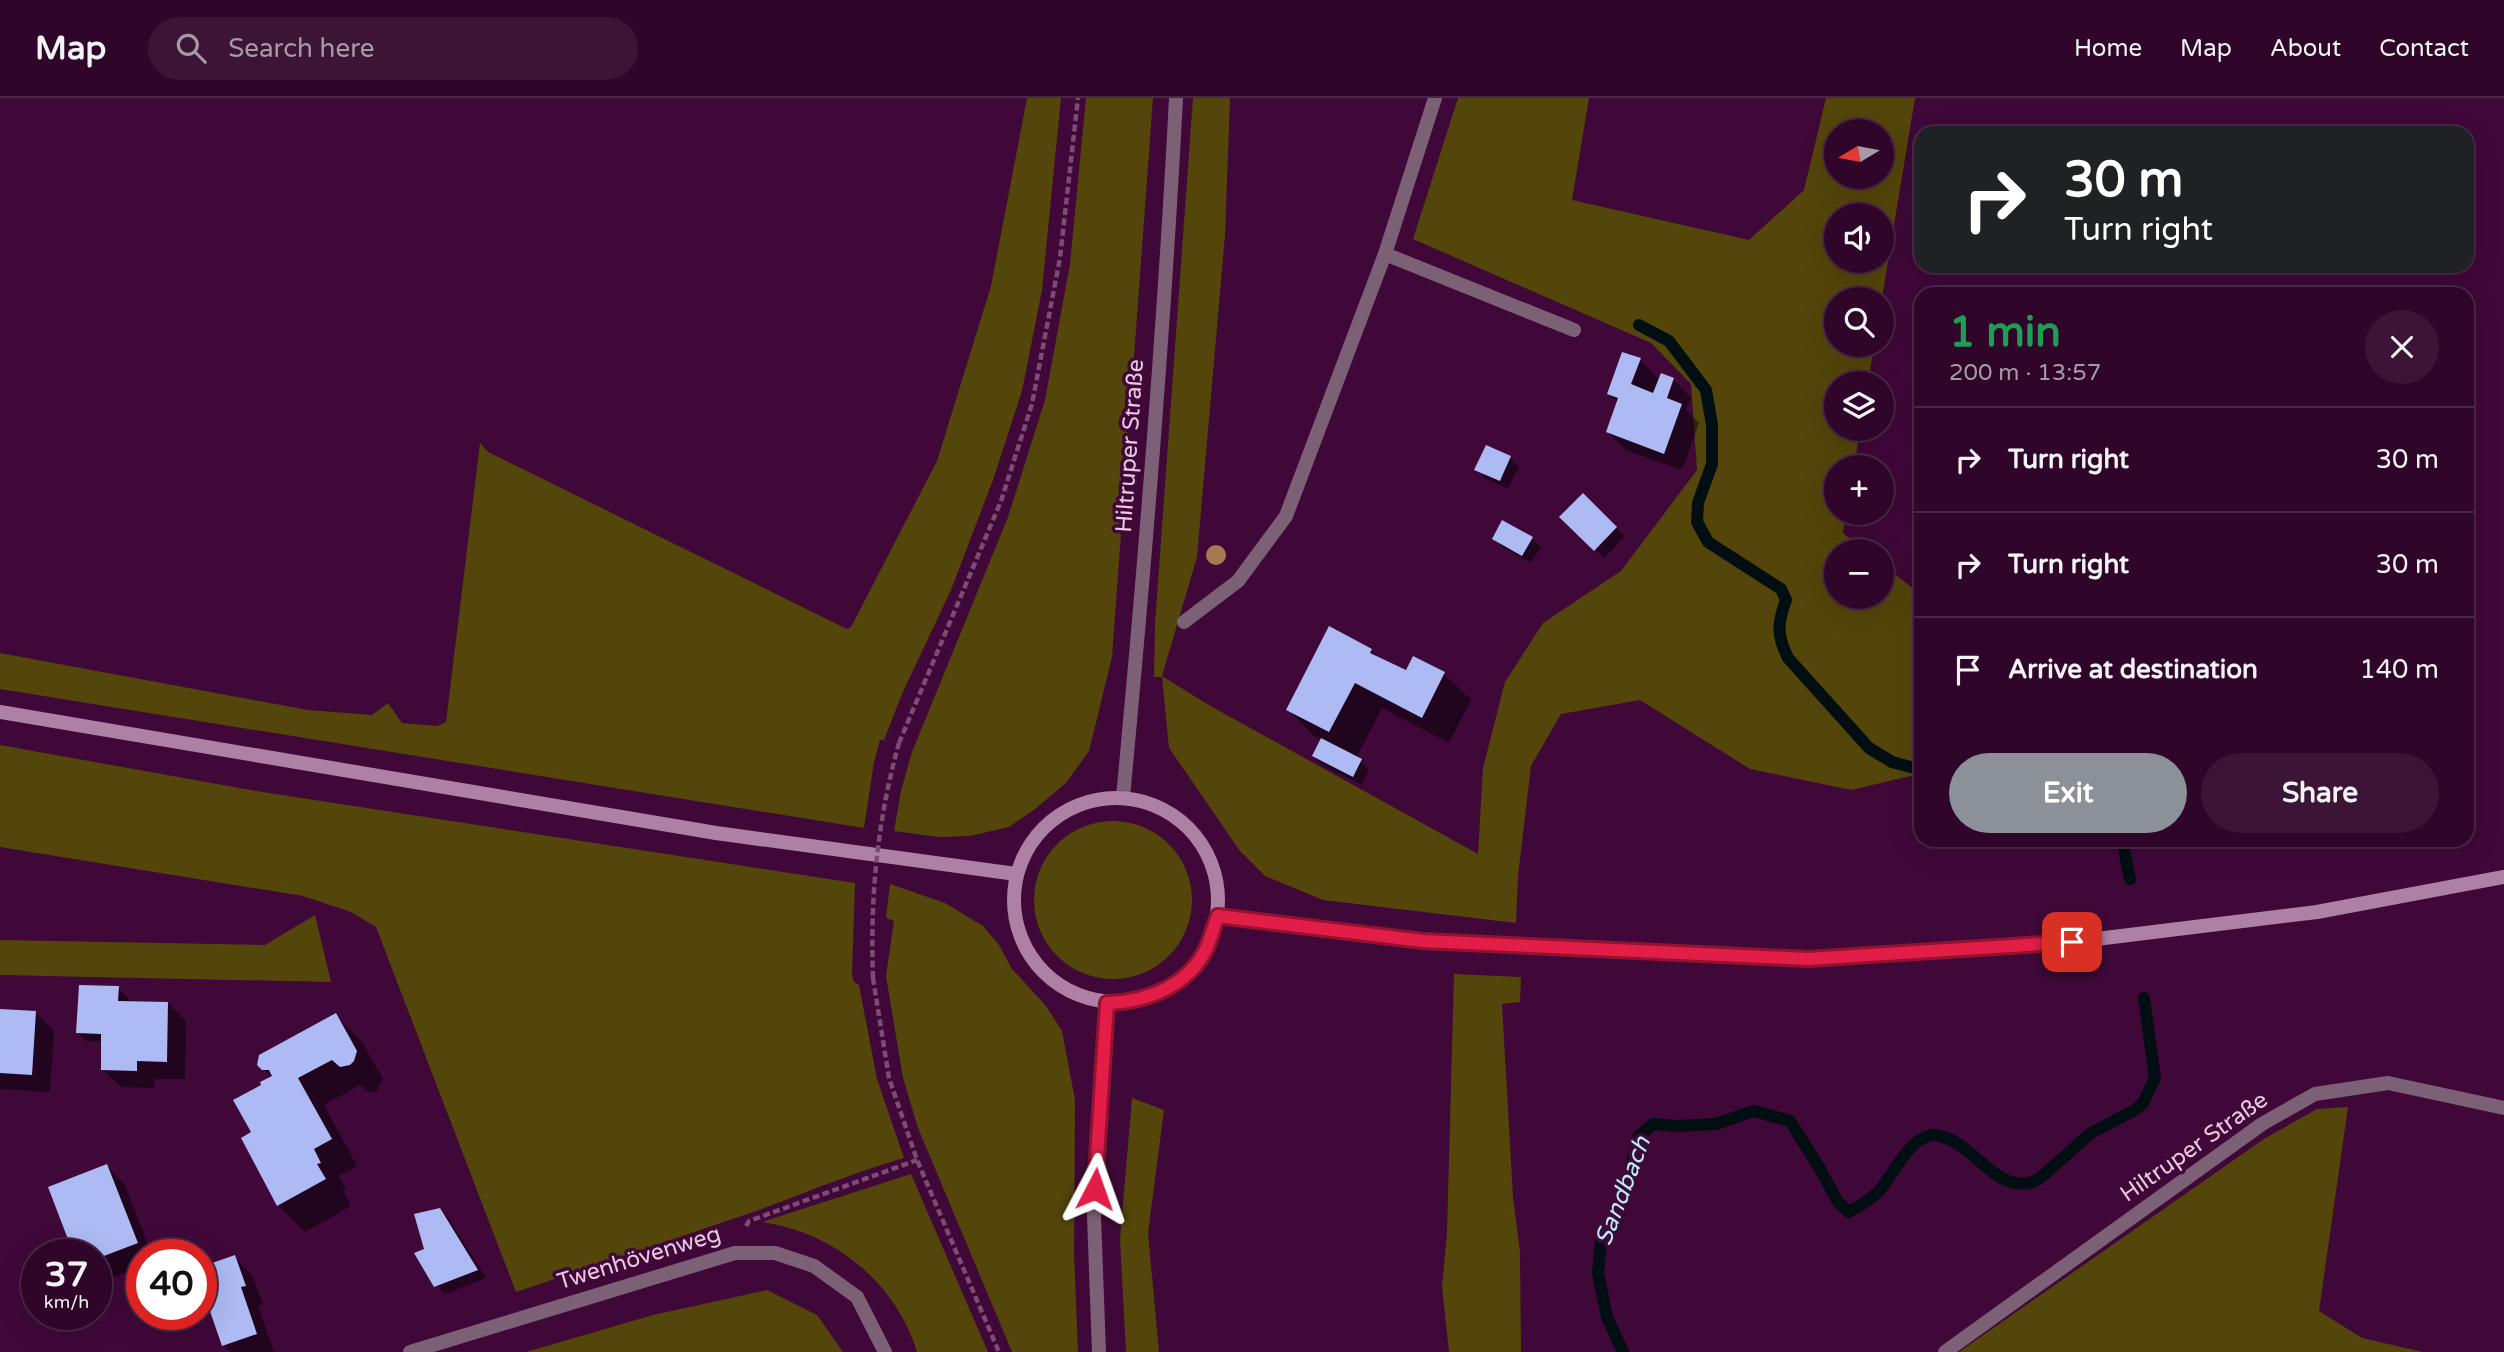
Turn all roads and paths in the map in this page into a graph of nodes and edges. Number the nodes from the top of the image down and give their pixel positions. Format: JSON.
{"nodes":[{"id":1,"x":1078,"y":98,"type":"edge"},
{"id":2,"x":1176,"y":98,"type":"edge"},
{"id":3,"x":1435,"y":98,"type":"edge"},
{"id":4,"x":1385,"y":254,"type":"junction"},
{"id":5,"x":1574,"y":330,"type":"dead end"},
{"id":6,"x":1184,"y":622,"type":"dead end"},
{"id":7,"x":0,"y":712,"type":"edge"},
{"id":8,"x":1123,"y":797,"type":"junction"},
{"id":9,"x":1016,"y":874,"type":"junction"},
{"id":10,"x":2504,"y":877,"type":"edge"},
{"id":11,"x":1218,"y":916,"type":"junction"},
{"id":12,"x":1107,"y":1003,"type":"junction"},
{"id":13,"x":2504,"y":1108,"type":"edge"},
{"id":14,"x":917,"y":1160,"type":"junction"},
{"id":15,"x":735,"y":1252,"type":"junction"},
{"id":16,"x":410,"y":1352,"type":"edge"},
{"id":17,"x":885,"y":1352,"type":"edge"},
{"id":18,"x":999,"y":1352,"type":"edge"},
{"id":19,"x":1099,"y":1352,"type":"edge"},
{"id":20,"x":1945,"y":1352,"type":"edge"}],
"edges":[{"from":1,"to":14,"type":"path","bridge":true},
{"from":2,"to":8,"type":"street","name":"Hiltruper Straße"},
{"from":3,"to":4,"type":"street"},
{"from":4,"to":5,"type":"street"},
{"from":4,"to":6,"type":"street"},
{"from":7,"to":9,"type":"main road"},
{"from":8,"to":9,"type":"main road"},
{"from":8,"to":11,"type":"main road"},
{"from":9,"to":12,"type":"main road"},
{"from":10,"to":11,"type":"main road"},
{"from":11,"to":12,"type":"main road"},
{"from":12,"to":19,"type":"street"},
{"from":13,"to":20,"type":"street","name":"Hiltruper Straße"},
{"from":14,"to":15,"type":"path"},
{"from":14,"to":18,"type":"path"},
{"from":15,"to":16,"type":"street","name":"Twenhövenweg"},
{"from":15,"to":17,"type":"street","name":"Twenhövenweg"}]}
